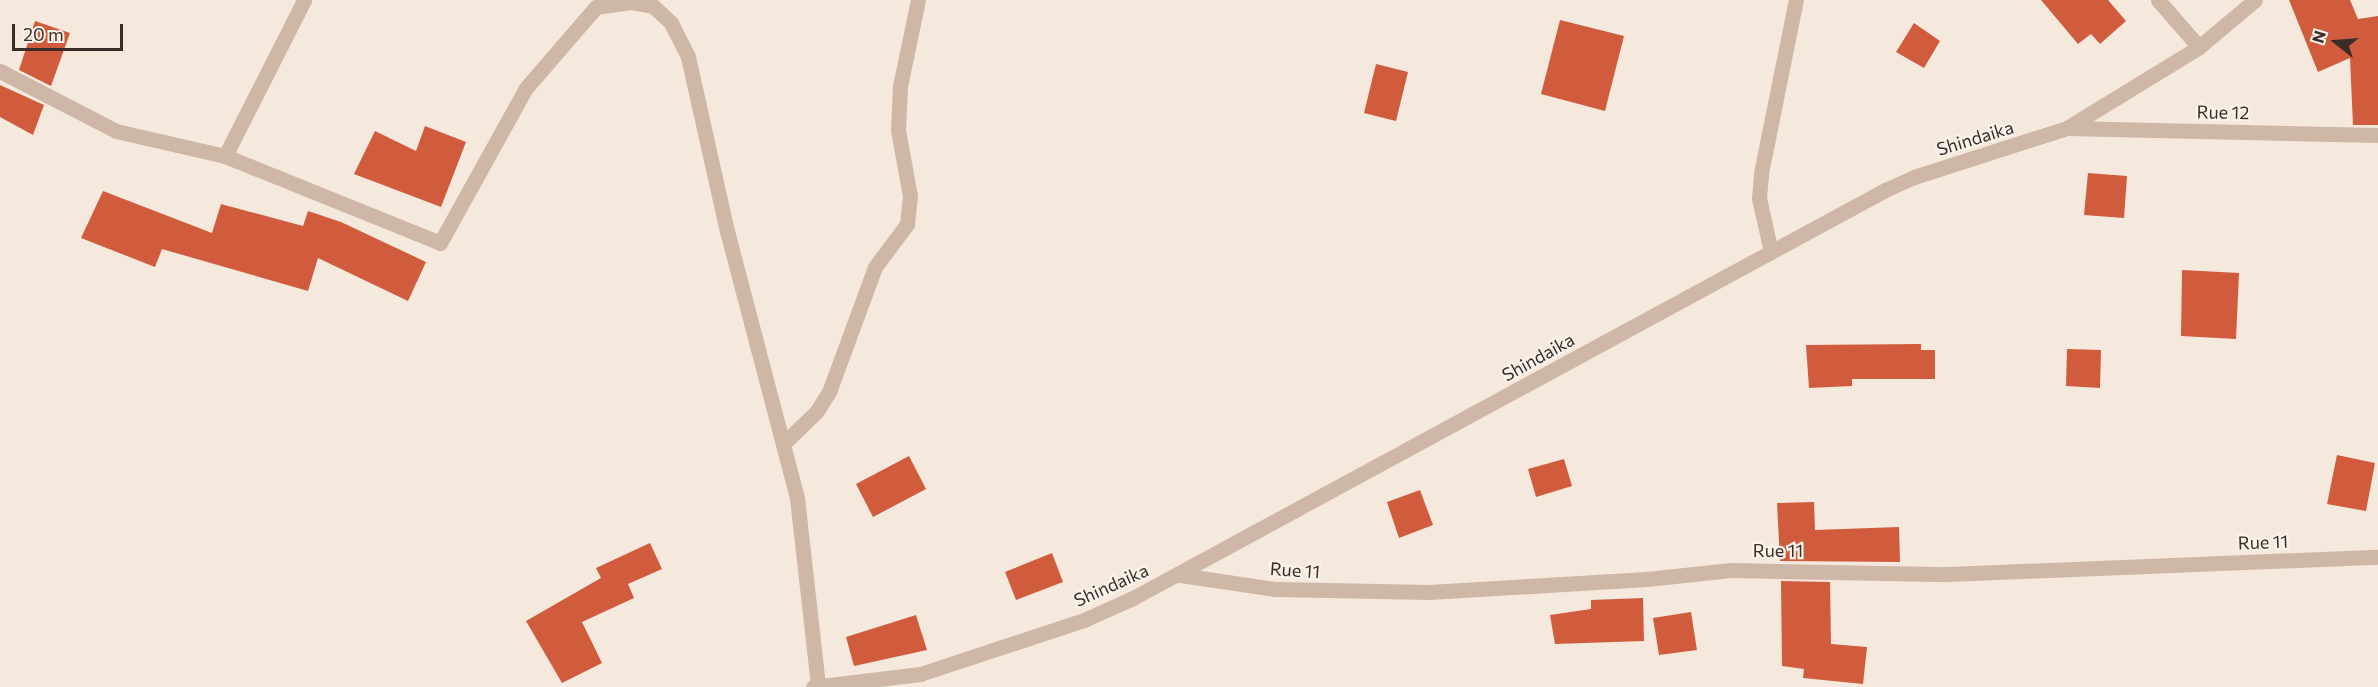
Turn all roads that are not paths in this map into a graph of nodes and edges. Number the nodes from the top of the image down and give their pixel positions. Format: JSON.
{"nodes":[{"id":1,"x":304,"y":0,"type":"edge"},
{"id":2,"x":918,"y":0,"type":"edge"},
{"id":3,"x":1796,"y":0,"type":"edge"},
{"id":4,"x":2158,"y":0,"type":"edge"},
{"id":5,"x":2255,"y":0,"type":"edge"},
{"id":6,"x":2199,"y":47,"type":"junction"},
{"id":7,"x":0,"y":71,"type":"edge"},
{"id":8,"x":2067,"y":129,"type":"junction"},
{"id":9,"x":2378,"y":135,"type":"edge"},
{"id":10,"x":225,"y":156,"type":"junction"},
{"id":11,"x":1771,"y":252,"type":"junction"},
{"id":12,"x":783,"y":444,"type":"junction"},
{"id":13,"x":2378,"y":556,"type":"edge"},
{"id":14,"x":1180,"y":575,"type":"junction"},
{"id":15,"x":919,"y":680,"type":"edge"},
{"id":16,"x":815,"y":686,"type":"edge"}],
"edges":[{"from":1,"to":10,"type":"street"},
{"from":2,"to":12,"type":"street"},
{"from":3,"to":11,"type":"street"},
{"from":4,"to":6,"type":"street"},
{"from":5,"to":6,"type":"street","name":"Shindaika"},
{"from":6,"to":8,"type":"street","name":"Shindaika"},
{"from":7,"to":10,"type":"street"},
{"from":8,"to":9,"type":"street","name":"Rue 12"},
{"from":8,"to":11,"type":"street","name":"Shindaika"},
{"from":10,"to":12,"type":"street"},
{"from":11,"to":14,"type":"street","name":"Shindaika"},
{"from":12,"to":16,"type":"street"},
{"from":13,"to":14,"type":"street","name":"Rue 11"},
{"from":14,"to":15,"type":"street","name":"Shindaika"},
{"from":15,"to":16,"type":"street","name":"Shindaika"}]}
